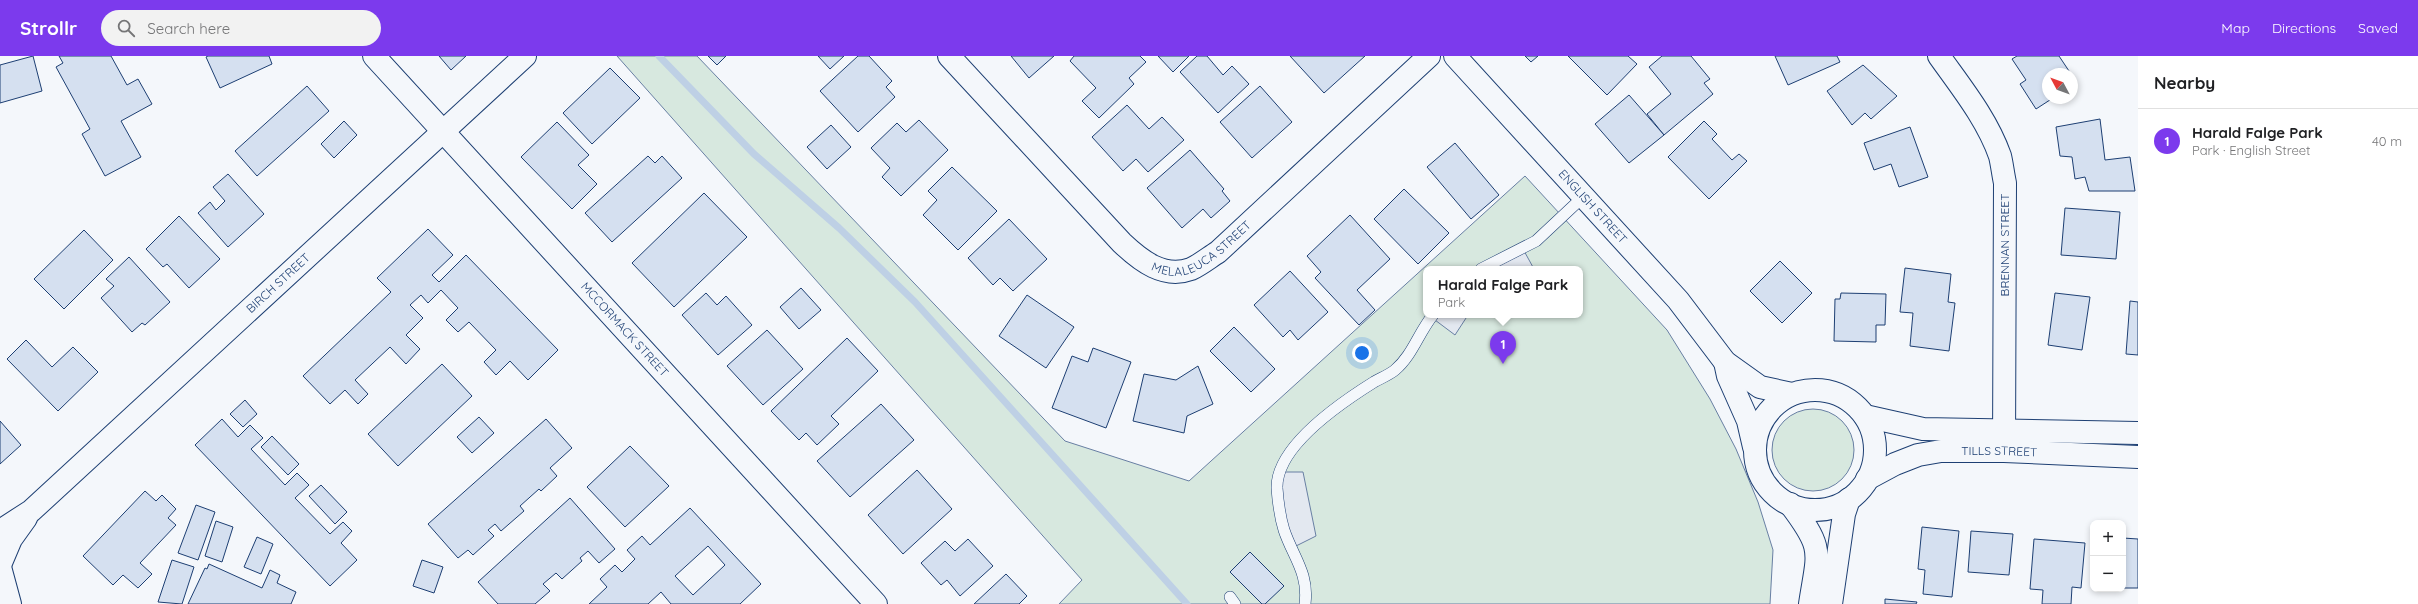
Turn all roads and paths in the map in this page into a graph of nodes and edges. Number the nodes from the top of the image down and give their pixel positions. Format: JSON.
{"nodes":[{"id":1,"x":374,"y":56,"type":"edge"},
{"id":2,"x":526,"y":56,"type":"edge"},
{"id":3,"x":949,"y":56,"type":"edge"},
{"id":4,"x":1429,"y":56,"type":"edge"},
{"id":5,"x":1455,"y":56,"type":"edge"},
{"id":6,"x":1939,"y":56,"type":"edge"},
{"id":7,"x":444,"y":131,"type":"junction"},
{"id":8,"x":1584,"y":196,"type":"junction"},
{"id":9,"x":1487,"y":266,"type":"edge"},
{"id":10,"x":1431,"y":318,"type":"edge"},
{"id":11,"x":1724,"y":362,"type":"junction"},
{"id":12,"x":1792,"y":394,"type":"junction"},
{"id":13,"x":1865,"y":416,"type":"junction"},
{"id":14,"x":2138,"y":433,"type":"edge"},
{"id":15,"x":2004,"y":441,"type":"junction"},
{"id":16,"x":1754,"y":450,"type":"junction"},
{"id":17,"x":2138,"y":457,"type":"edge"},
{"id":18,"x":1867,"y":479,"type":"junction"},
{"id":19,"x":1849,"y":499,"type":"junction"},
{"id":20,"x":1790,"y":504,"type":"junction"},
{"id":21,"x":31,"y":511,"type":"junction"},
{"id":22,"x":0,"y":531,"type":"edge"},
{"id":23,"x":0,"y":566,"type":"edge"},
{"id":24,"x":0,"y":601,"type":"edge"},
{"id":25,"x":7,"y":604,"type":"edge"},
{"id":26,"x":10,"y":604,"type":"edge"},
{"id":27,"x":876,"y":604,"type":"edge"},
{"id":28,"x":1305,"y":604,"type":"edge"},
{"id":29,"x":1810,"y":604,"type":"edge"},
{"id":30,"x":1831,"y":604,"type":"edge"}],
"edges":[{"from":1,"to":7,"type":"street","name":"MCCORMACK STREET"},
{"from":2,"to":7,"type":"street","name":"BIRCH STREET"},
{"from":3,"to":4,"type":"street","name":"MELALEUCA STREET"},
{"from":5,"to":8,"type":"street","name":"ENGLISH STREET"},
{"from":6,"to":15,"type":"street","name":"BRENNAN STREET"},
{"from":7,"to":21,"type":"street","name":"BIRCH STREET"},
{"from":7,"to":27,"type":"street","name":"MCCORMACK STREET"},
{"from":8,"to":9,"type":"lane"},
{"from":8,"to":11,"type":"street","name":"ENGLISH STREET"},
{"from":10,"to":28,"type":"lane"},
{"from":11,"to":12,"type":"street","name":"ENGLISH STREET"},
{"from":11,"to":16,"type":"street","name":"ENGLISH STREET"},
{"from":12,"to":13,"type":"street"},
{"from":12,"to":16,"type":"street"},
{"from":13,"to":15,"type":"street","name":"TILLS STREET"},
{"from":13,"to":18,"type":"street"},
{"from":14,"to":15,"type":"street","name":"TILLS STREET"},
{"from":15,"to":17,"type":"street","name":"TILLS STREET"},
{"from":15,"to":18,"type":"street","name":"TILLS STREET"},
{"from":16,"to":20,"type":"street"},
{"from":18,"to":19,"type":"street"},
{"from":19,"to":20,"type":"street"},
{"from":19,"to":30,"type":"street"},
{"from":20,"to":29,"type":"street"},
{"from":21,"to":22,"type":"street","name":"BIRCH STREET"},
{"from":21,"to":23,"type":"street","name":"BIRCH STREET"},
{"from":23,"to":26,"type":"street","name":"BIRCH STREET"},
{"from":24,"to":25,"type":"street"}]}
